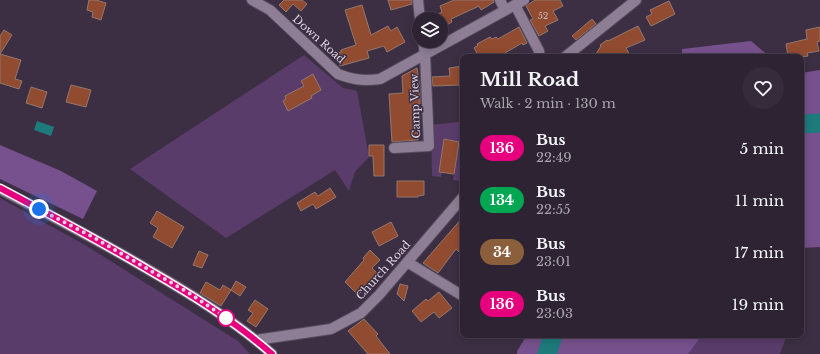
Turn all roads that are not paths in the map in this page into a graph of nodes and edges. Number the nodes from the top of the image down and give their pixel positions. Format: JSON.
{"nodes":[{"id":1,"x":252,"y":0,"type":"edge"},
{"id":2,"x":418,"y":0,"type":"edge"},
{"id":3,"x":500,"y":0,"type":"edge"},
{"id":4,"x":636,"y":0,"type":"edge"},
{"id":5,"x":519,"y":3,"type":"edge"},
{"id":6,"x":505,"y":10,"type":"junction"},
{"id":7,"x":419,"y":12,"type":"edge"},
{"id":8,"x":424,"y":48,"type":"edge"},
{"id":9,"x":540,"y":54,"type":"edge"},
{"id":10,"x":569,"y":54,"type":"edge"},
{"id":11,"x":425,"y":55,"type":"junction"},
{"id":12,"x":394,"y":148,"type":"dead end"},
{"id":13,"x":0,"y":188,"type":"edge"},
{"id":14,"x":460,"y":200,"type":"edge"},
{"id":15,"x":407,"y":262,"type":"junction"},
{"id":16,"x":460,"y":294,"type":"edge"},
{"id":17,"x":256,"y":340,"type":"junction"},
{"id":18,"x":272,"y":354,"type":"edge"}],
"edges":[{"from":1,"to":11,"type":"street","name":"Down Road"},
{"from":2,"to":7,"type":"street"},
{"from":3,"to":6,"type":"street"},
{"from":4,"to":10,"type":"street"},
{"from":5,"to":6,"type":"street","name":"Down Road"},
{"from":5,"to":9,"type":"street"},
{"from":6,"to":11,"type":"street","name":"Down Road"},
{"from":8,"to":11,"type":"street"},
{"from":11,"to":12,"type":"street","name":"Camp View"},
{"from":13,"to":17,"type":"street"},
{"from":14,"to":15,"type":"street","name":"Church Road"},
{"from":15,"to":16,"type":"street"},
{"from":15,"to":17,"type":"street","name":"Church Road"},
{"from":17,"to":18,"type":"street"}]}
